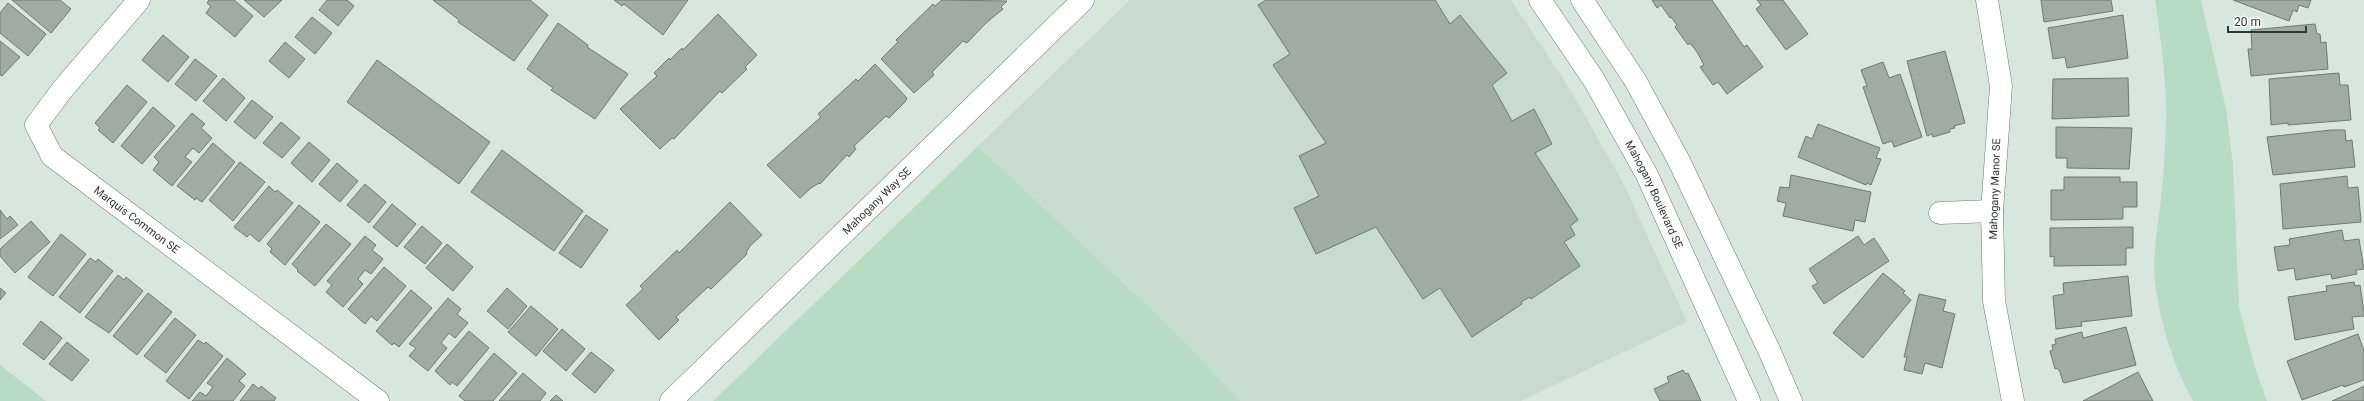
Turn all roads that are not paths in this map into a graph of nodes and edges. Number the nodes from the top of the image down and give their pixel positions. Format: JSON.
{"nodes":[{"id":1,"x":139,"y":0,"type":"edge"},
{"id":2,"x":1083,"y":0,"type":"edge"},
{"id":3,"x":1540,"y":0,"type":"edge"},
{"id":4,"x":1582,"y":0,"type":"edge"},
{"id":5,"x":1987,"y":0,"type":"edge"},
{"id":6,"x":1992,"y":211,"type":"junction"},
{"id":7,"x":1940,"y":213,"type":"dead end"},
{"id":8,"x":378,"y":401,"type":"edge"},
{"id":9,"x":671,"y":401,"type":"edge"},
{"id":10,"x":1748,"y":401,"type":"edge"},
{"id":11,"x":1791,"y":401,"type":"edge"},
{"id":12,"x":2013,"y":401,"type":"edge"}],
"edges":[{"from":1,"to":8,"type":"street","name":"Marquis Common SE"},
{"from":2,"to":9,"type":"street","name":"Mahogany Way SE"},
{"from":3,"to":10,"type":"street","name":"Mahogany Boulevard SE"},
{"from":4,"to":11,"type":"street"},
{"from":5,"to":6,"type":"street","name":"Mahogany Manor SE"},
{"from":6,"to":7,"type":"street"},
{"from":6,"to":12,"type":"street","name":"Mahogany Manor SE"}]}
